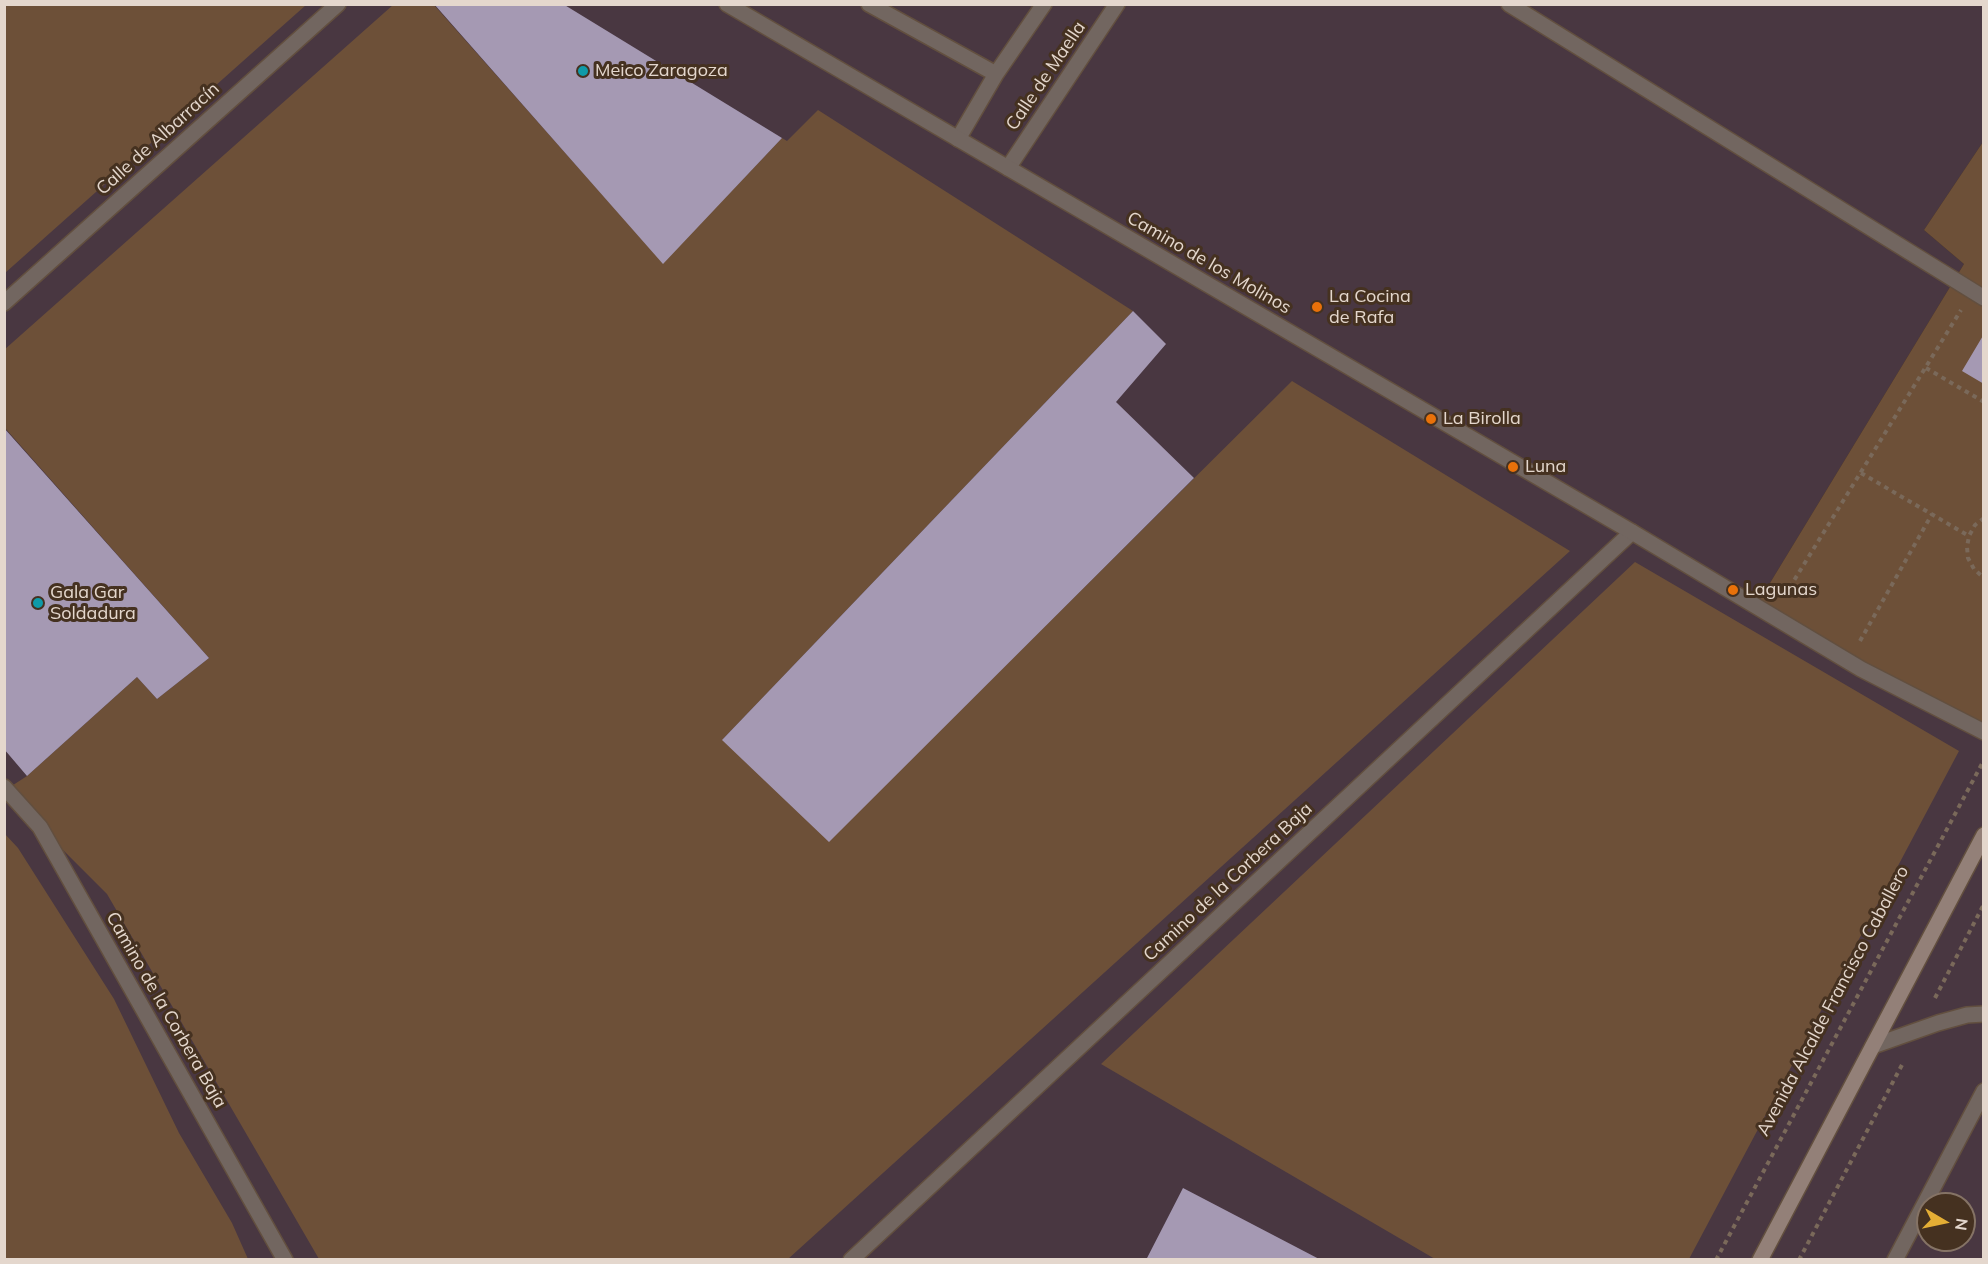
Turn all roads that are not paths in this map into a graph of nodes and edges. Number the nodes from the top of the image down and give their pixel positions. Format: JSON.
{"nodes":[{"id":1,"x":338,"y":4,"type":"edge"},
{"id":2,"x":727,"y":4,"type":"edge"},
{"id":3,"x":869,"y":4,"type":"edge"},
{"id":4,"x":1044,"y":4,"type":"edge"},
{"id":5,"x":1118,"y":4,"type":"edge"},
{"id":6,"x":1509,"y":4,"type":"edge"},
{"id":7,"x":996,"y":74,"type":"junction"},
{"id":8,"x":958,"y":139,"type":"junction"},
{"id":9,"x":1008,"y":168,"type":"junction"},
{"id":10,"x":1978,"y":295,"type":"edge"},
{"id":11,"x":4,"y":303,"type":"edge"},
{"id":12,"x":1632,"y":532,"type":"junction"},
{"id":13,"x":1983,"y":732,"type":"edge"},
{"id":14,"x":4,"y":787,"type":"edge"},
{"id":15,"x":1983,"y":835,"type":"edge"},
{"id":16,"x":1983,"y":1014,"type":"edge"},
{"id":17,"x":1873,"y":1046,"type":"junction"},
{"id":18,"x":1983,"y":1091,"type":"edge"},
{"id":19,"x":285,"y":1260,"type":"edge"},
{"id":20,"x":851,"y":1260,"type":"edge"},
{"id":21,"x":1760,"y":1260,"type":"edge"},
{"id":22,"x":1895,"y":1260,"type":"edge"}],
"edges":[{"from":1,"to":11,"type":"street","name":"Calle de Albarracín"},
{"from":2,"to":8,"type":"street","name":"Camino de los Molinos"},
{"from":3,"to":7,"type":"street"},
{"from":4,"to":7,"type":"street"},
{"from":5,"to":9,"type":"street","name":"Calle de Maella"},
{"from":6,"to":10,"type":"street"},
{"from":7,"to":8,"type":"street"},
{"from":8,"to":9,"type":"street","name":"Camino de los Molinos"},
{"from":9,"to":12,"type":"street","name":"Camino de los Molinos"},
{"from":12,"to":13,"type":"street","name":"Camino de los Molinos"},
{"from":12,"to":20,"type":"street","name":"Camino de la Corbera Baja"},
{"from":14,"to":19,"type":"street","name":"Camino de la Corbera Baja"},
{"from":15,"to":17,"type":"main road"},
{"from":16,"to":17,"type":"street"},
{"from":17,"to":21,"type":"main road"},
{"from":18,"to":22,"type":"street"}]}
